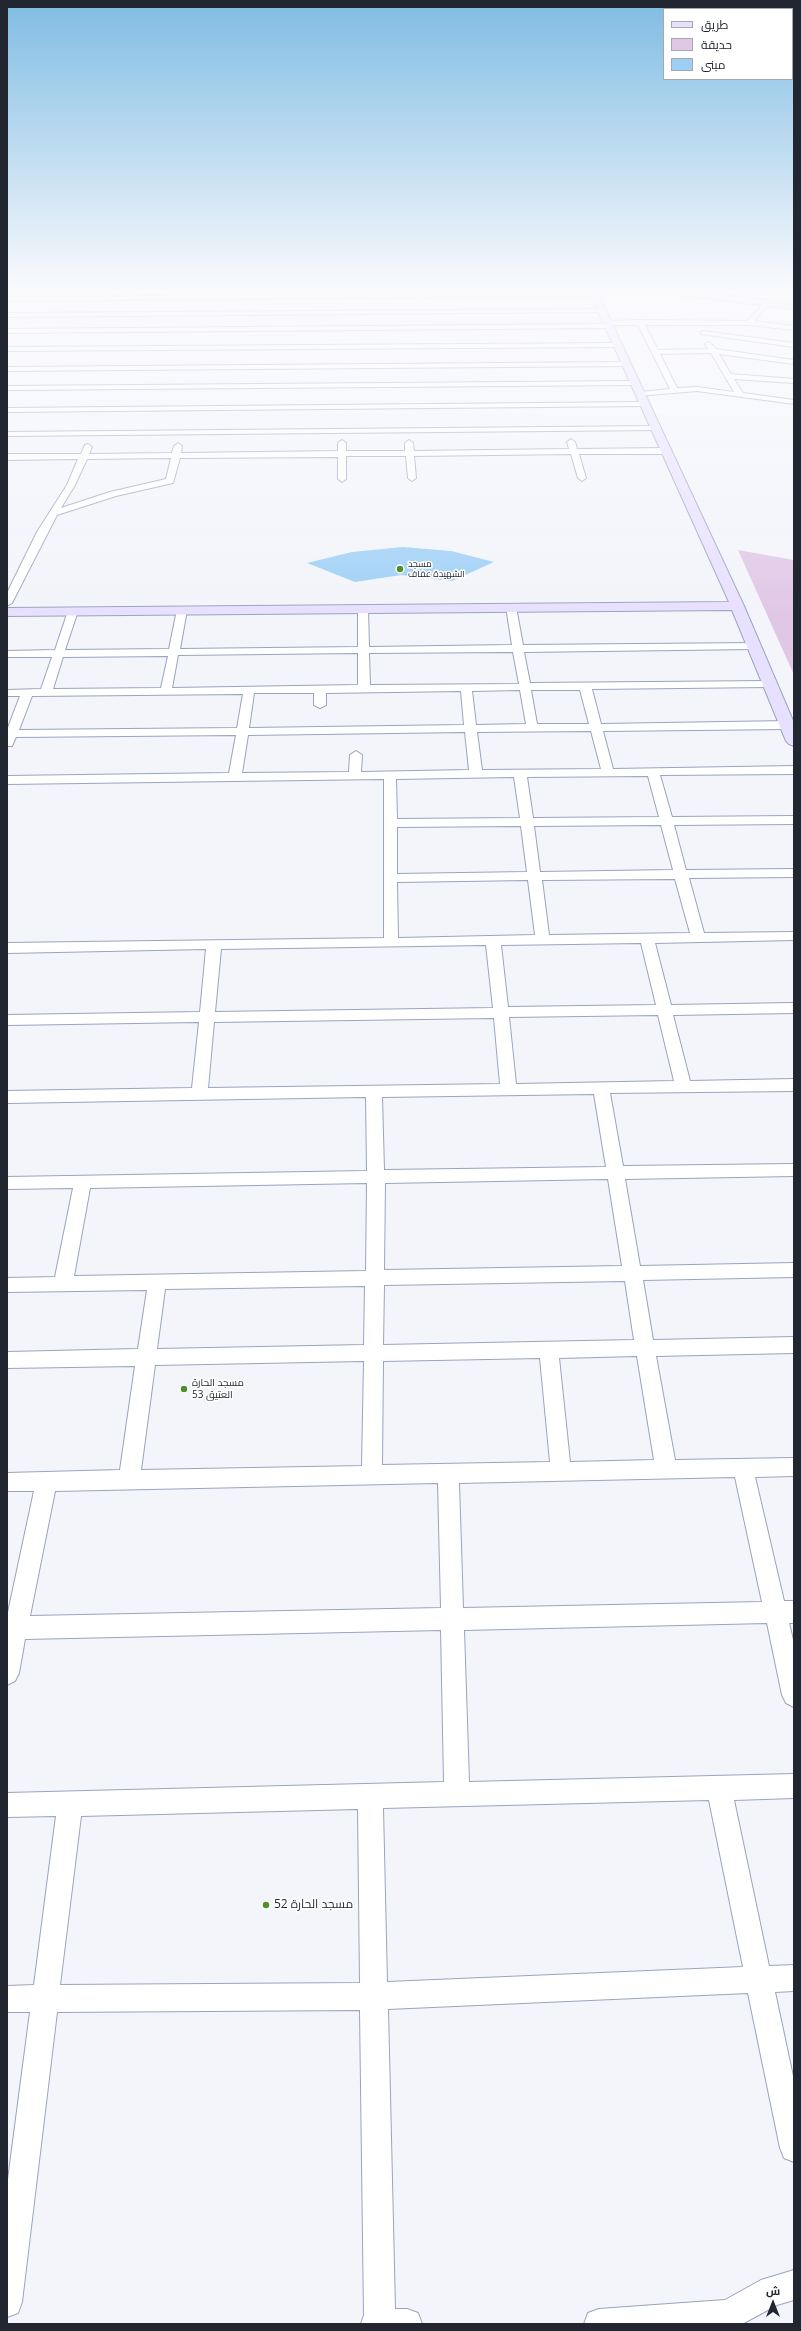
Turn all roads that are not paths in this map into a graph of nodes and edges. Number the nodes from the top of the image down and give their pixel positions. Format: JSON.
{"nodes":[{"id":1,"x":58,"y":398,"type":"edge"},
{"id":2,"x":107,"y":398,"type":"edge"},
{"id":3,"x":138,"y":398,"type":"edge"},
{"id":4,"x":347,"y":398,"type":"edge"},
{"id":5,"x":381,"y":398,"type":"edge"},
{"id":6,"x":407,"y":398,"type":"edge"},
{"id":7,"x":473,"y":398,"type":"edge"},
{"id":8,"x":478,"y":398,"type":"edge"},
{"id":9,"x":642,"y":398,"type":"edge"},
{"id":10,"x":761,"y":398,"type":"edge"},
{"id":11,"x":794,"y":402,"type":"edge"},
{"id":12,"x":7,"y":410,"type":"edge"},
{"id":13,"x":184,"y":421,"type":"junction"},
{"id":14,"x":657,"y":428,"type":"junction"},
{"id":15,"x":566,"y":429,"type":"junction"},
{"id":16,"x":342,"y":431,"type":"junction"},
{"id":17,"x":251,"y":432,"type":"junction"},
{"id":18,"x":94,"y":433,"type":"junction"},
{"id":19,"x":7,"y":434,"type":"edge"},
{"id":20,"x":574,"y":451,"type":"junction"},
{"id":21,"x":667,"y":451,"type":"junction"},
{"id":22,"x":484,"y":453,"type":"junction"},
{"id":23,"x":343,"y":454,"type":"junction"},
{"id":24,"x":410,"y":454,"type":"junction"},
{"id":25,"x":175,"y":456,"type":"junction"},
{"id":26,"x":7,"y":457,"type":"edge"},
{"id":27,"x":83,"y":457,"type":"junction"},
{"id":28,"x":412,"y":478,"type":"dead end"},
{"id":29,"x":582,"y":478,"type":"dead end"},
{"id":30,"x":342,"y":479,"type":"dead end"},
{"id":31,"x":52,"y":514,"type":"junction"},
{"id":32,"x":7,"y":603,"type":"edge"},
{"id":33,"x":737,"y":606,"type":"junction"},
{"id":34,"x":511,"y":607,"type":"junction"},
{"id":35,"x":363,"y":608,"type":"junction"},
{"id":36,"x":182,"y":610,"type":"junction"},
{"id":37,"x":73,"y":611,"type":"junction"},
{"id":38,"x":754,"y":646,"type":"junction"},
{"id":39,"x":518,"y":649,"type":"junction"},
{"id":40,"x":363,"y":650,"type":"junction"},
{"id":41,"x":174,"y":652,"type":"junction"},
{"id":42,"x":7,"y":654,"type":"edge"},
{"id":43,"x":59,"y":654,"type":"junction"},
{"id":44,"x":769,"y":684,"type":"junction"},
{"id":45,"x":585,"y":686,"type":"junction"},
{"id":46,"x":524,"y":687,"type":"junction"},
{"id":47,"x":466,"y":688,"type":"junction"},
{"id":48,"x":320,"y":689,"type":"junction"},
{"id":49,"x":364,"y":689,"type":"junction"},
{"id":50,"x":249,"y":690,"type":"junction"},
{"id":51,"x":166,"y":691,"type":"junction"},
{"id":52,"x":46,"y":692,"type":"junction"},
{"id":53,"x":7,"y":693,"type":"edge"},
{"id":54,"x":27,"y":693,"type":"junction"},
{"id":55,"x":320,"y":705,"type":"dead end"},
{"id":56,"x":788,"y":725,"type":"junction"},
{"id":57,"x":596,"y":727,"type":"junction"},
{"id":58,"x":532,"y":728,"type":"junction"},
{"id":59,"x":471,"y":729,"type":"junction"},
{"id":60,"x":242,"y":731,"type":"junction"},
{"id":61,"x":8,"y":738,"type":"edge"},
{"id":62,"x":794,"y":741,"type":"edge"},
{"id":63,"x":356,"y":755,"type":"dead end"},
{"id":64,"x":794,"y":770,"type":"edge"},
{"id":65,"x":608,"y":772,"type":"junction"},
{"id":66,"x":653,"y":772,"type":"junction"},
{"id":67,"x":520,"y":773,"type":"junction"},
{"id":68,"x":476,"y":774,"type":"junction"},
{"id":69,"x":355,"y":775,"type":"junction"},
{"id":70,"x":390,"y":775,"type":"junction"},
{"id":71,"x":235,"y":777,"type":"junction"},
{"id":72,"x":7,"y":780,"type":"edge"},
{"id":73,"x":794,"y":820,"type":"edge"},
{"id":74,"x":666,"y":821,"type":"junction"},
{"id":75,"x":390,"y":822,"type":"junction"},
{"id":76,"x":526,"y":822,"type":"junction"},
{"id":77,"x":794,"y":873,"type":"edge"},
{"id":78,"x":680,"y":875,"type":"junction"},
{"id":79,"x":392,"y":878,"type":"junction"},
{"id":80,"x":535,"y":878,"type":"junction"},
{"id":81,"x":794,"y":936,"type":"edge"},
{"id":82,"x":698,"y":938,"type":"junction"},
{"id":83,"x":647,"y":939,"type":"junction"},
{"id":84,"x":542,"y":940,"type":"junction"},
{"id":85,"x":493,"y":941,"type":"junction"},
{"id":86,"x":392,"y":942,"type":"junction"},
{"id":87,"x":214,"y":945,"type":"junction"},
{"id":88,"x":7,"y":948,"type":"edge"},
{"id":89,"x":794,"y":1008,"type":"edge"},
{"id":90,"x":665,"y":1010,"type":"junction"},
{"id":91,"x":502,"y":1012,"type":"junction"},
{"id":92,"x":207,"y":1017,"type":"junction"},
{"id":93,"x":7,"y":1020,"type":"edge"},
{"id":94,"x":794,"y":1085,"type":"edge"},
{"id":95,"x":683,"y":1087,"type":"junction"},
{"id":96,"x":601,"y":1088,"type":"junction"},
{"id":97,"x":509,"y":1090,"type":"junction"},
{"id":98,"x":374,"y":1092,"type":"junction"},
{"id":99,"x":199,"y":1094,"type":"junction"},
{"id":100,"x":7,"y":1097,"type":"edge"},
{"id":101,"x":794,"y":1170,"type":"edge"},
{"id":102,"x":615,"y":1172,"type":"junction"},
{"id":103,"x":376,"y":1176,"type":"junction"},
{"id":104,"x":83,"y":1181,"type":"junction"},
{"id":105,"x":7,"y":1182,"type":"edge"},
{"id":106,"x":794,"y":1270,"type":"edge"},
{"id":107,"x":632,"y":1273,"type":"junction"},
{"id":108,"x":375,"y":1278,"type":"junction"},
{"id":109,"x":157,"y":1282,"type":"junction"},
{"id":110,"x":63,"y":1284,"type":"junction"},
{"id":111,"x":7,"y":1285,"type":"edge"},
{"id":112,"x":794,"y":1345,"type":"edge"},
{"id":113,"x":646,"y":1348,"type":"junction"},
{"id":114,"x":549,"y":1350,"type":"junction"},
{"id":115,"x":374,"y":1353,"type":"junction"},
{"id":116,"x":146,"y":1357,"type":"junction"},
{"id":117,"x":7,"y":1360,"type":"edge"},
{"id":118,"x":794,"y":1467,"type":"edge"},
{"id":119,"x":666,"y":1468,"type":"junction"},
{"id":120,"x":743,"y":1468,"type":"junction"},
{"id":121,"x":561,"y":1471,"type":"junction"},
{"id":122,"x":448,"y":1473,"type":"junction"},
{"id":123,"x":372,"y":1475,"type":"junction"},
{"id":124,"x":129,"y":1480,"type":"junction"},
{"id":125,"x":46,"y":1481,"type":"junction"},
{"id":126,"x":7,"y":1482,"type":"edge"},
{"id":127,"x":785,"y":1612,"type":"edge"},
{"id":128,"x":452,"y":1619,"type":"junction"},
{"id":129,"x":12,"y":1628,"type":"edge"},
{"id":130,"x":7,"y":1673,"type":"edge"},
{"id":131,"x":794,"y":1695,"type":"edge"},
{"id":132,"x":794,"y":1786,"type":"edge"},
{"id":133,"x":719,"y":1788,"type":"junction"},
{"id":134,"x":457,"y":1794,"type":"junction"},
{"id":135,"x":370,"y":1796,"type":"junction"},
{"id":136,"x":70,"y":1804,"type":"junction"},
{"id":137,"x":7,"y":1805,"type":"edge"},
{"id":138,"x":794,"y":1978,"type":"edge"},
{"id":139,"x":760,"y":1979,"type":"junction"},
{"id":140,"x":373,"y":1996,"type":"junction"},
{"id":141,"x":45,"y":1998,"type":"junction"},
{"id":142,"x":7,"y":1999,"type":"edge"},
{"id":143,"x":794,"y":2148,"type":"edge"},
{"id":144,"x":794,"y":2284,"type":"edge"},
{"id":145,"x":7,"y":2302,"type":"edge"},
{"id":146,"x":729,"y":2319,"type":"edge"},
{"id":147,"x":376,"y":2324,"type":"edge"},
{"id":148,"x":380,"y":2324,"type":"edge"},
{"id":149,"x":407,"y":2324,"type":"edge"},
{"id":150,"x":599,"y":2324,"type":"edge"}],
"edges":[{"from":1,"to":12,"type":"street"},
{"from":2,"to":18,"type":"street"},
{"from":3,"to":13,"type":"street"},
{"from":4,"to":17,"type":"street"},
{"from":5,"to":16,"type":"street"},
{"from":6,"to":24,"type":"street"},
{"from":7,"to":22,"type":"street"},
{"from":8,"to":15,"type":"street"},
{"from":9,"to":14,"type":"main road"},
{"from":10,"to":11,"type":"street"},
{"from":13,"to":17,"type":"street"},
{"from":13,"to":17,"type":"street"},
{"from":13,"to":18,"type":"street"},
{"from":13,"to":25,"type":"street"},
{"from":14,"to":15,"type":"street"},
{"from":14,"to":21,"type":"main road"},
{"from":15,"to":20,"type":"street"},
{"from":16,"to":17,"type":"street"},
{"from":16,"to":23,"type":"street"},
{"from":17,"to":23,"type":"street"},
{"from":17,"to":25,"type":"street"},
{"from":18,"to":19,"type":"street"},
{"from":18,"to":27,"type":"street"},
{"from":20,"to":21,"type":"street"},
{"from":20,"to":22,"type":"street"},
{"from":20,"to":29,"type":"street"},
{"from":21,"to":33,"type":"main road"},
{"from":22,"to":24,"type":"street"},
{"from":23,"to":24,"type":"street"},
{"from":23,"to":30,"type":"street"},
{"from":24,"to":28,"type":"street"},
{"from":25,"to":27,"type":"street"},
{"from":25,"to":31,"type":"street"},
{"from":26,"to":27,"type":"street"},
{"from":27,"to":31,"type":"street"},
{"from":31,"to":32,"type":"street"},
{"from":32,"to":37,"type":"main road"},
{"from":33,"to":34,"type":"main road"},
{"from":33,"to":38,"type":"main road"},
{"from":34,"to":35,"type":"main road"},
{"from":34,"to":39,"type":"street"},
{"from":35,"to":36,"type":"main road"},
{"from":35,"to":40,"type":"street"},
{"from":36,"to":37,"type":"main road"},
{"from":36,"to":41,"type":"street"},
{"from":37,"to":43,"type":"street"},
{"from":38,"to":39,"type":"street"},
{"from":38,"to":44,"type":"main road"},
{"from":39,"to":40,"type":"street"},
{"from":39,"to":46,"type":"street"},
{"from":40,"to":41,"type":"street"},
{"from":40,"to":49,"type":"street"},
{"from":41,"to":43,"type":"street"},
{"from":41,"to":51,"type":"street"},
{"from":42,"to":43,"type":"street"},
{"from":43,"to":52,"type":"street"},
{"from":44,"to":45,"type":"street"},
{"from":44,"to":56,"type":"main road"},
{"from":45,"to":46,"type":"street"},
{"from":45,"to":57,"type":"street"},
{"from":46,"to":47,"type":"street"},
{"from":46,"to":58,"type":"street"},
{"from":47,"to":49,"type":"street"},
{"from":47,"to":59,"type":"street"},
{"from":48,"to":49,"type":"street"},
{"from":48,"to":50,"type":"street"},
{"from":48,"to":55,"type":"street"},
{"from":50,"to":51,"type":"street"},
{"from":50,"to":60,"type":"street"},
{"from":51,"to":52,"type":"street"},
{"from":52,"to":54,"type":"street"},
{"from":53,"to":54,"type":"street"},
{"from":54,"to":61,"type":"street"},
{"from":56,"to":57,"type":"street"},
{"from":56,"to":62,"type":"main road"},
{"from":57,"to":58,"type":"street"},
{"from":57,"to":65,"type":"street"},
{"from":58,"to":59,"type":"street"},
{"from":59,"to":60,"type":"street"},
{"from":59,"to":68,"type":"street"},
{"from":60,"to":61,"type":"street"},
{"from":60,"to":71,"type":"street"},
{"from":63,"to":69,"type":"street"},
{"from":64,"to":66,"type":"street"},
{"from":65,"to":66,"type":"street"},
{"from":65,"to":67,"type":"street"},
{"from":66,"to":74,"type":"street"},
{"from":67,"to":68,"type":"street"},
{"from":67,"to":76,"type":"street"},
{"from":68,"to":70,"type":"street"},
{"from":69,"to":70,"type":"street"},
{"from":69,"to":71,"type":"street"},
{"from":70,"to":75,"type":"street"},
{"from":71,"to":72,"type":"street"},
{"from":73,"to":74,"type":"street"},
{"from":74,"to":76,"type":"street"},
{"from":74,"to":78,"type":"street"},
{"from":75,"to":76,"type":"street"},
{"from":75,"to":79,"type":"street"},
{"from":76,"to":80,"type":"street"},
{"from":77,"to":78,"type":"street"},
{"from":78,"to":80,"type":"street"},
{"from":78,"to":82,"type":"street"},
{"from":79,"to":80,"type":"street"},
{"from":79,"to":86,"type":"street"},
{"from":80,"to":84,"type":"street"},
{"from":81,"to":82,"type":"street"},
{"from":82,"to":83,"type":"street"},
{"from":83,"to":84,"type":"street"},
{"from":83,"to":90,"type":"street"},
{"from":84,"to":85,"type":"street"},
{"from":85,"to":86,"type":"street"},
{"from":85,"to":91,"type":"street"},
{"from":86,"to":87,"type":"street"},
{"from":87,"to":88,"type":"street"},
{"from":87,"to":92,"type":"street"},
{"from":89,"to":90,"type":"street"},
{"from":90,"to":91,"type":"street"},
{"from":90,"to":95,"type":"street"},
{"from":91,"to":92,"type":"street"},
{"from":91,"to":97,"type":"street"},
{"from":92,"to":93,"type":"street"},
{"from":92,"to":99,"type":"street"},
{"from":94,"to":95,"type":"street"},
{"from":95,"to":96,"type":"street"},
{"from":96,"to":97,"type":"street"},
{"from":96,"to":102,"type":"street"},
{"from":97,"to":98,"type":"street"},
{"from":98,"to":99,"type":"street"},
{"from":98,"to":103,"type":"street"},
{"from":99,"to":100,"type":"street"},
{"from":101,"to":102,"type":"street"},
{"from":102,"to":103,"type":"street"},
{"from":102,"to":107,"type":"street"},
{"from":103,"to":104,"type":"street"},
{"from":103,"to":108,"type":"street"},
{"from":104,"to":105,"type":"street"},
{"from":104,"to":110,"type":"street"},
{"from":106,"to":107,"type":"street"},
{"from":107,"to":108,"type":"street"},
{"from":107,"to":113,"type":"street"},
{"from":108,"to":109,"type":"street"},
{"from":108,"to":115,"type":"street"},
{"from":109,"to":110,"type":"street"},
{"from":109,"to":116,"type":"street"},
{"from":110,"to":111,"type":"street"},
{"from":112,"to":113,"type":"street"},
{"from":113,"to":114,"type":"street"},
{"from":113,"to":119,"type":"street"},
{"from":114,"to":115,"type":"street"},
{"from":114,"to":121,"type":"street"},
{"from":115,"to":116,"type":"street"},
{"from":115,"to":123,"type":"street"},
{"from":116,"to":117,"type":"street"},
{"from":116,"to":124,"type":"street"},
{"from":118,"to":120,"type":"street"},
{"from":119,"to":120,"type":"street"},
{"from":119,"to":121,"type":"street"},
{"from":120,"to":127,"type":"street"},
{"from":121,"to":122,"type":"street"},
{"from":122,"to":123,"type":"street"},
{"from":122,"to":128,"type":"street"},
{"from":123,"to":124,"type":"street"},
{"from":124,"to":125,"type":"street"},
{"from":125,"to":126,"type":"street"},
{"from":125,"to":129,"type":"street"},
{"from":127,"to":128,"type":"street"},
{"from":127,"to":131,"type":"street"},
{"from":128,"to":129,"type":"street"},
{"from":128,"to":134,"type":"street"},
{"from":129,"to":130,"type":"street"},
{"from":132,"to":133,"type":"street"},
{"from":133,"to":134,"type":"street"},
{"from":133,"to":139,"type":"street"},
{"from":134,"to":135,"type":"street"},
{"from":135,"to":136,"type":"street"},
{"from":135,"to":140,"type":"street"},
{"from":136,"to":137,"type":"street"},
{"from":136,"to":141,"type":"street"},
{"from":138,"to":139,"type":"street"},
{"from":139,"to":140,"type":"street"},
{"from":139,"to":143,"type":"street"},
{"from":140,"to":141,"type":"street"},
{"from":140,"to":148,"type":"street"},
{"from":141,"to":142,"type":"street"},
{"from":141,"to":145,"type":"street"},
{"from":144,"to":146,"type":"street"},
{"from":146,"to":150,"type":"street"},
{"from":147,"to":148,"type":"street"},
{"from":148,"to":149,"type":"street"}]}
